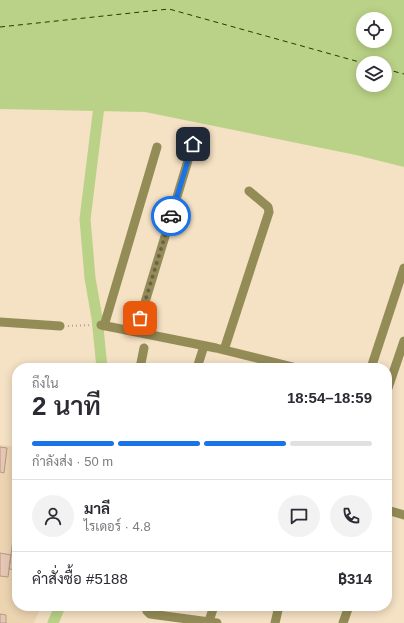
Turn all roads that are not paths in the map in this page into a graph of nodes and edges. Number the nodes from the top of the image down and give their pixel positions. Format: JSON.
{"nodes":[{"id":1,"x":193,"y":144,"type":"dead end"},
{"id":2,"x":158,"y":147,"type":"dead end"},
{"id":3,"x":249,"y":191,"type":"dead end"},
{"id":4,"x":404,"y":268,"type":"edge"},
{"id":5,"x":0,"y":322,"type":"edge"},
{"id":6,"x":60,"y":326,"type":"dead end"},
{"id":7,"x":136,"y":332,"type":"junction"},
{"id":8,"x":404,"y":340,"type":"edge"},
{"id":9,"x":204,"y":346,"type":"junction"},
{"id":10,"x":144,"y":348,"type":"dead end"},
{"id":11,"x":224,"y":350,"type":"junction"},
{"id":12,"x":141,"y":363,"type":"edge"},
{"id":13,"x":199,"y":363,"type":"edge"},
{"id":14,"x":277,"y":363,"type":"edge"},
{"id":15,"x":373,"y":363,"type":"edge"},
{"id":16,"x":392,"y":376,"type":"edge"},
{"id":17,"x":392,"y":511,"type":"edge"},
{"id":18,"x":404,"y":515,"type":"edge"},
{"id":19,"x":148,"y":611,"type":"edge"},
{"id":20,"x":153,"y":611,"type":"edge"},
{"id":21,"x":214,"y":611,"type":"edge"},
{"id":22,"x":278,"y":611,"type":"edge"},
{"id":23,"x":347,"y":611,"type":"edge"},
{"id":24,"x":213,"y":622,"type":"edge"},
{"id":25,"x":148,"y":623,"type":"edge"},
{"id":26,"x":275,"y":623,"type":"edge"},
{"id":27,"x":343,"y":623,"type":"edge"}],
"edges":[{"from":1,"to":7,"type":"street"},
{"from":2,"to":7,"type":"street"},
{"from":3,"to":11,"type":"street"},
{"from":4,"to":15,"type":"street"},
{"from":5,"to":6,"type":"street"},
{"from":7,"to":9,"type":"street"},
{"from":8,"to":16,"type":"street"},
{"from":9,"to":11,"type":"street"},
{"from":9,"to":13,"type":"street"},
{"from":10,"to":12,"type":"street"},
{"from":11,"to":14,"type":"street"},
{"from":17,"to":18,"type":"street"},
{"from":19,"to":25,"type":"street"},
{"from":20,"to":24,"type":"street"},
{"from":21,"to":24,"type":"street"},
{"from":22,"to":26,"type":"street"},
{"from":23,"to":27,"type":"street"}]}
